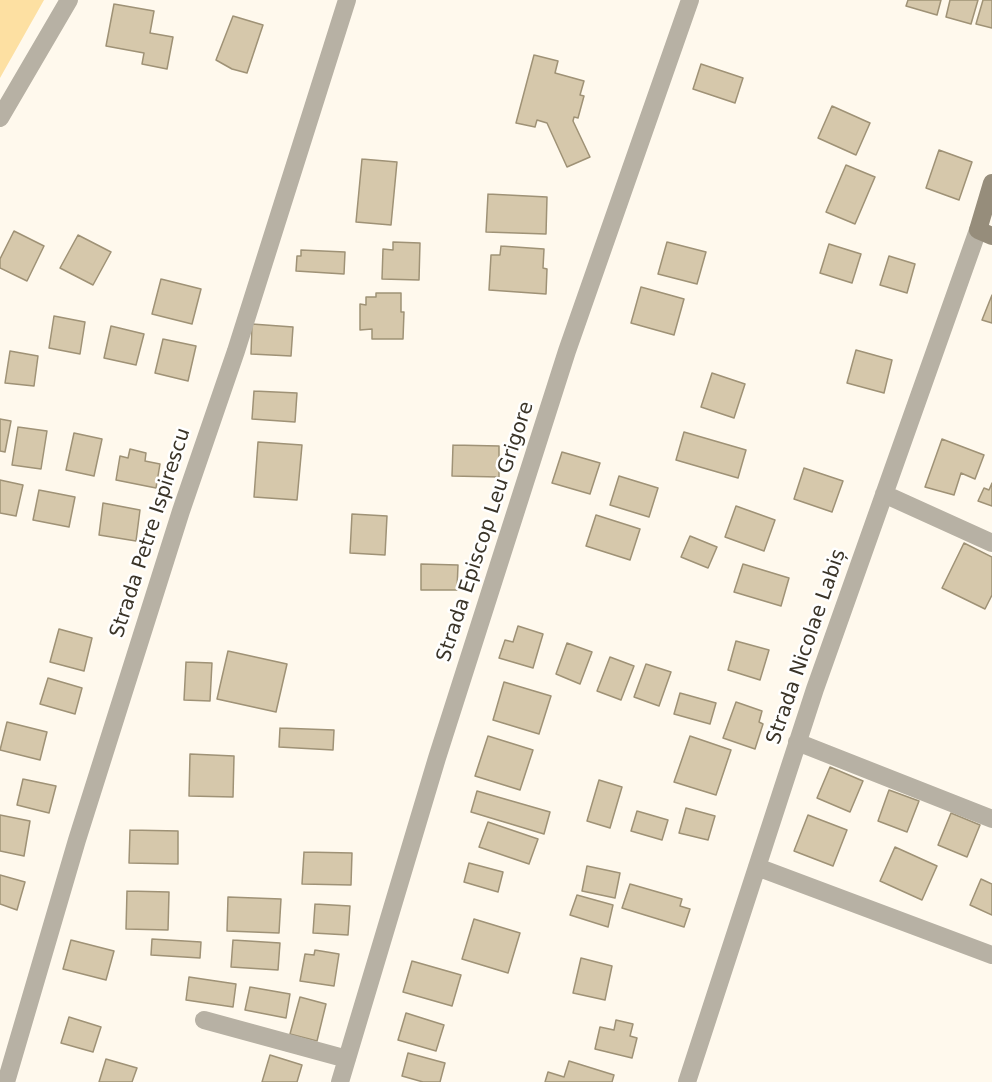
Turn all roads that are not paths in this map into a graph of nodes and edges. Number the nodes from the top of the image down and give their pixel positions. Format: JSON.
{"nodes":[{"id":1,"x":69,"y":0,"type":"edge"},
{"id":2,"x":347,"y":0,"type":"edge"},
{"id":3,"x":690,"y":0,"type":"edge"},
{"id":4,"x":0,"y":118,"type":"edge"},
{"id":5,"x":992,"y":183,"type":"edge"},
{"id":6,"x":985,"y":233,"type":"edge"},
{"id":7,"x":884,"y":495,"type":"junction"},
{"id":8,"x":992,"y":543,"type":"edge"},
{"id":9,"x":797,"y":742,"type":"junction"},
{"id":10,"x":992,"y":819,"type":"edge"},
{"id":11,"x":757,"y":867,"type":"junction"},
{"id":12,"x":992,"y":955,"type":"edge"},
{"id":13,"x":204,"y":1020,"type":"dead end"},
{"id":14,"x":347,"y":1059,"type":"junction"},
{"id":15,"x":6,"y":1082,"type":"edge"},
{"id":16,"x":340,"y":1082,"type":"edge"},
{"id":17,"x":687,"y":1082,"type":"edge"}],
"edges":[{"from":1,"to":4,"type":"street"},
{"from":2,"to":15,"type":"street","name":"Strada Petre Ispirescu"},
{"from":3,"to":14,"type":"street","name":"Strada Episcop Leu Grigore"},
{"from":5,"to":6,"type":"main road"},
{"from":6,"to":7,"type":"street","name":"Strada Nicolae Labiș"},
{"from":7,"to":8,"type":"street"},
{"from":7,"to":9,"type":"street","name":"Strada Nicolae Labiș"},
{"from":9,"to":10,"type":"street"},
{"from":9,"to":11,"type":"street","name":"Strada Nicolae Labiș"},
{"from":11,"to":12,"type":"street"},
{"from":11,"to":17,"type":"street","name":"Strada Nicolae Labiș"},
{"from":13,"to":14,"type":"street"},
{"from":14,"to":16,"type":"street","name":"Strada Episcop Leu Grigore"}]}
